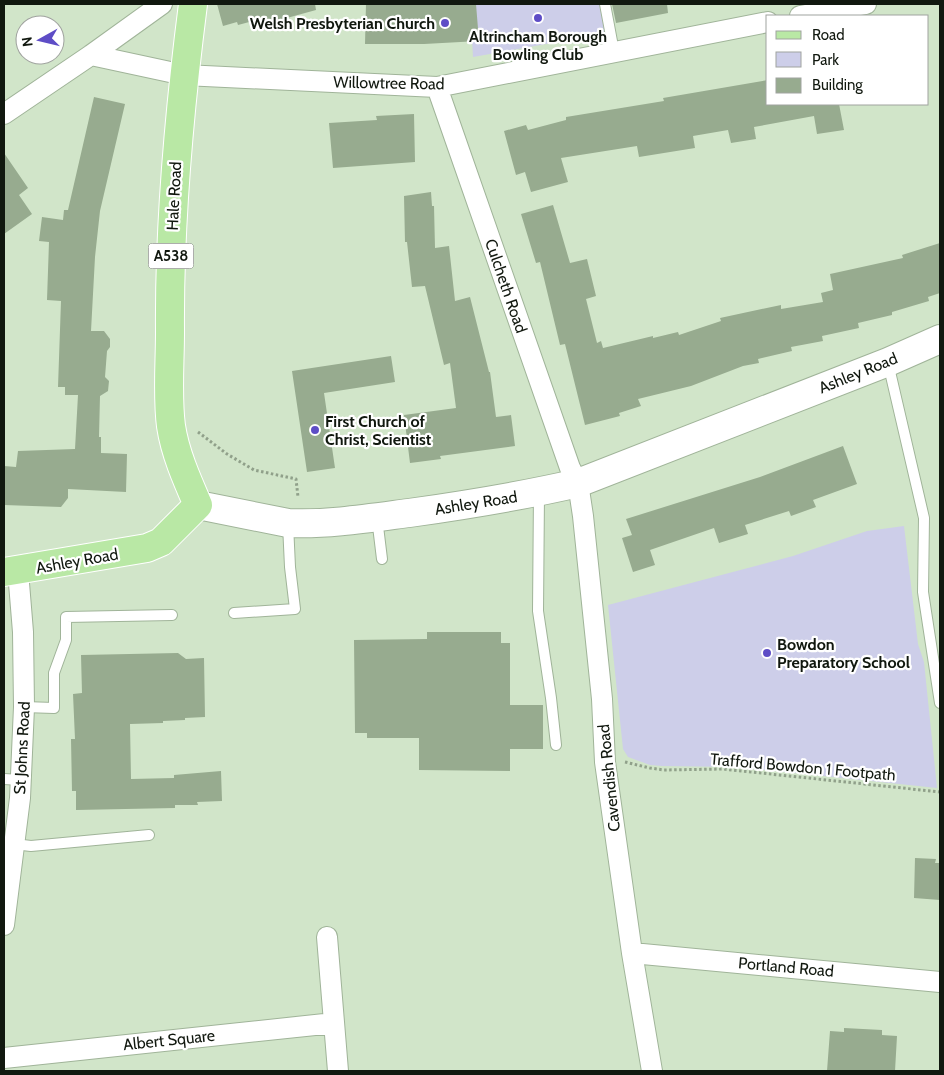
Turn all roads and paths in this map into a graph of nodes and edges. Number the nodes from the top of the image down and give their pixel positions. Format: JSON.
{"nodes":[{"id":1,"x":162,"y":4,"type":"edge"},
{"id":2,"x":193,"y":4,"type":"edge"},
{"id":3,"x":605,"y":4,"type":"edge"},
{"id":4,"x":866,"y":4,"type":"edge"},
{"id":5,"x":820,"y":8,"type":"edge"},
{"id":6,"x":802,"y":15,"type":"edge"},
{"id":7,"x":766,"y":22,"type":"edge"},
{"id":8,"x":614,"y":52,"type":"junction"},
{"id":9,"x":91,"y":55,"type":"junction"},
{"id":10,"x":184,"y":75,"type":"junction"},
{"id":11,"x":437,"y":87,"type":"junction"},
{"id":12,"x":4,"y":114,"type":"edge"},
{"id":13,"x":940,"y":339,"type":"edge"},
{"id":14,"x":888,"y":362,"type":"junction"},
{"id":15,"x":171,"y":426,"type":"junction"},
{"id":16,"x":578,"y":483,"type":"junction"},
{"id":17,"x":539,"y":492,"type":"junction"},
{"id":18,"x":198,"y":505,"type":"junction"},
{"id":19,"x":377,"y":517,"type":"junction"},
{"id":20,"x":295,"y":523,"type":"junction"},
{"id":21,"x":382,"y":559,"type":"dead end"},
{"id":22,"x":11,"y":571,"type":"edge"},
{"id":23,"x":234,"y":613,"type":"dead end"},
{"id":24,"x":172,"y":614,"type":"dead end"},
{"id":25,"x":940,"y":703,"type":"edge"},
{"id":26,"x":24,"y":708,"type":"junction"},
{"id":27,"x":556,"y":745,"type":"dead end"},
{"id":28,"x":605,"y":762,"type":"junction"},
{"id":29,"x":12,"y":780,"type":"edge"},
{"id":30,"x":940,"y":792,"type":"edge"},
{"id":31,"x":149,"y":835,"type":"dead end"},
{"id":32,"x":14,"y":844,"type":"junction"},
{"id":33,"x":4,"y":925,"type":"edge"},
{"id":34,"x":328,"y":937,"type":"dead end"},
{"id":35,"x":632,"y":953,"type":"junction"},
{"id":36,"x":940,"y":982,"type":"edge"},
{"id":37,"x":334,"y":1023,"type":"junction"},
{"id":38,"x":4,"y":1058,"type":"edge"},
{"id":39,"x":338,"y":1071,"type":"edge"},
{"id":40,"x":652,"y":1071,"type":"edge"}],
"edges":[{"from":1,"to":9,"type":"street"},
{"from":2,"to":10,"type":"main road","name":"Hale Road","number":"A538"},
{"from":3,"to":8,"type":"lane"},
{"from":4,"to":5,"type":"street"},
{"from":5,"to":6,"type":"street"},
{"from":7,"to":8,"type":"street","name":"Willowtree Road"},
{"from":8,"to":11,"type":"street","name":"Willowtree Road"},
{"from":9,"to":10,"type":"street","name":"Willowtree Road"},
{"from":9,"to":12,"type":"street"},
{"from":10,"to":11,"type":"street","name":"Willowtree Road"},
{"from":10,"to":15,"type":"main road","name":"Hale Road","number":"A538"},
{"from":11,"to":16,"type":"street","name":"Culcheth Road"},
{"from":13,"to":14,"type":"main road","name":"Ashley Road"},
{"from":14,"to":16,"type":"main road","name":"Ashley Road"},
{"from":14,"to":25,"type":"lane"},
{"from":15,"to":18,"type":"main road","name":"Hale Road","number":"A538"},
{"from":15,"to":20,"type":"path"},
{"from":16,"to":17,"type":"main road","name":"Ashley Road"},
{"from":16,"to":28,"type":"street","name":"Cavendish Road"},
{"from":17,"to":19,"type":"main road","name":"Ashley Road"},
{"from":17,"to":27,"type":"lane"},
{"from":18,"to":20,"type":"main road","name":"Ashley Road"},
{"from":18,"to":22,"type":"main road","name":"Ashley Road"},
{"from":19,"to":20,"type":"main road","name":"Ashley Road"},
{"from":19,"to":21,"type":"lane"},
{"from":20,"to":23,"type":"lane"},
{"from":22,"to":26,"type":"street","name":"St Johns Road"},
{"from":24,"to":26,"type":"lane"},
{"from":26,"to":29,"type":"street","name":"St Johns Road"},
{"from":28,"to":30,"type":"path","name":"Trafford Bowdon 1 Footpath"},
{"from":28,"to":35,"type":"street","name":"Cavendish Road"},
{"from":29,"to":32,"type":"street","name":"St Johns Road"},
{"from":31,"to":32,"type":"lane"},
{"from":32,"to":33,"type":"street","name":"St Johns Road"},
{"from":34,"to":37,"type":"street"},
{"from":35,"to":36,"type":"street","name":"Portland Road"},
{"from":35,"to":40,"type":"street","name":"Cavendish Road"},
{"from":37,"to":38,"type":"street","name":"Albert Square"},
{"from":37,"to":39,"type":"street"}]}
